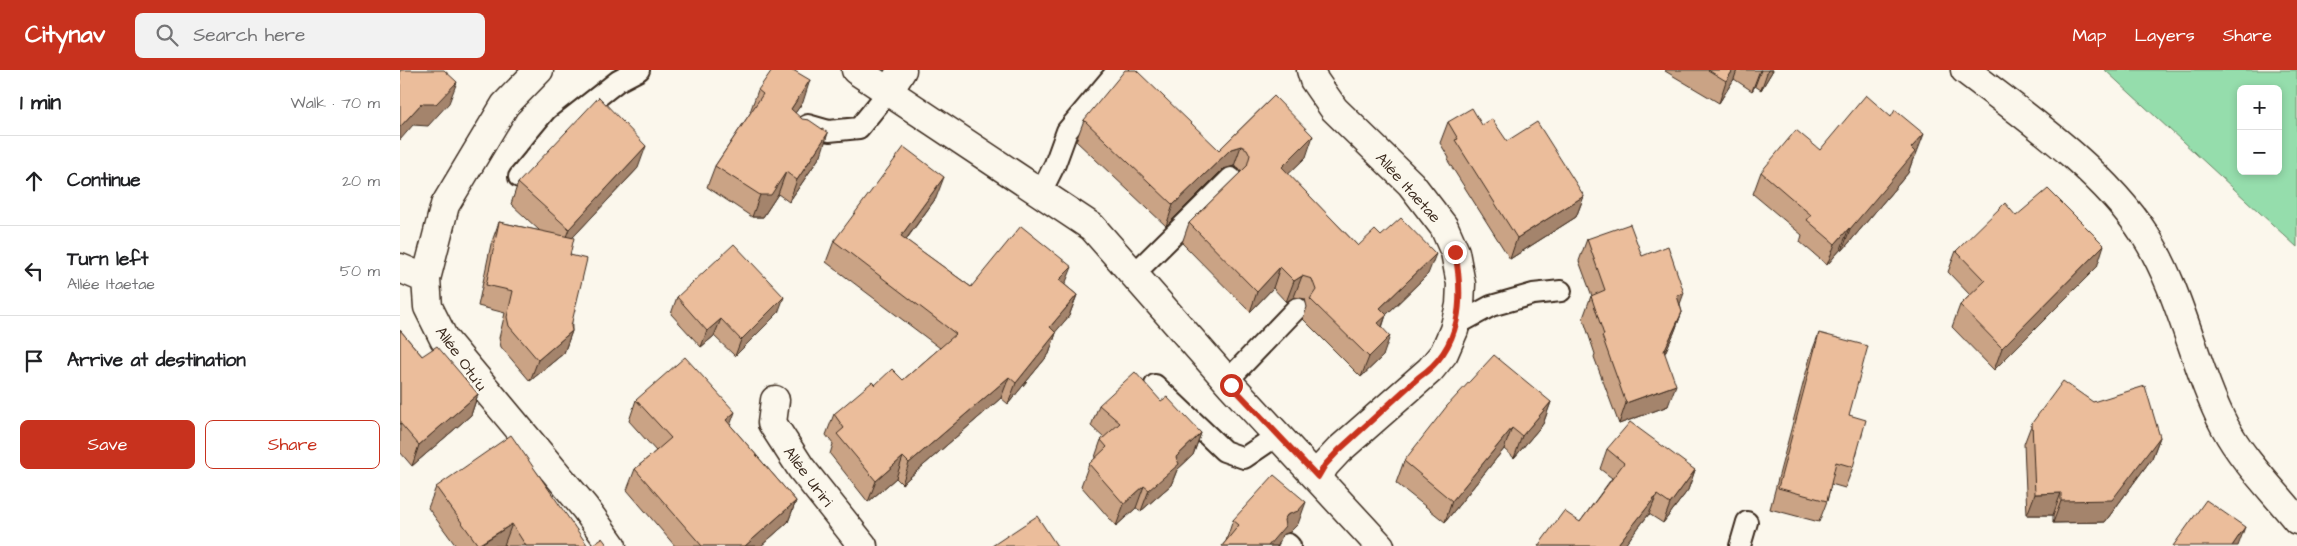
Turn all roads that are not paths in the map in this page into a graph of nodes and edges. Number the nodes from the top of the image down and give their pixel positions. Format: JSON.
{"nodes":[{"id":1,"x":539,"y":70,"type":"edge"},
{"id":2,"x":639,"y":70,"type":"edge"},
{"id":3,"x":856,"y":70,"type":"edge"},
{"id":4,"x":1118,"y":70,"type":"edge"},
{"id":5,"x":1311,"y":70,"type":"edge"},
{"id":6,"x":1965,"y":70,"type":"edge"},
{"id":7,"x":895,"y":81,"type":"edge"},
{"id":8,"x":800,"y":130,"type":"edge"},
{"id":9,"x":519,"y":177,"type":"dead end"},
{"id":10,"x":1231,"y":178,"type":"dead end"},
{"id":11,"x":1041,"y":192,"type":"junction"},
{"id":12,"x":400,"y":268,"type":"edge"},
{"id":13,"x":1134,"y":274,"type":"junction"},
{"id":14,"x":426,"y":279,"type":"junction"},
{"id":15,"x":1561,"y":291,"type":"dead end"},
{"id":16,"x":1297,"y":308,"type":"dead end"},
{"id":17,"x":1456,"y":324,"type":"junction"},
{"id":18,"x":1228,"y":380,"type":"junction"},
{"id":19,"x":1155,"y":385,"type":"dead end"},
{"id":20,"x":775,"y":400,"type":"dead end"},
{"id":21,"x":1278,"y":435,"type":"junction"},
{"id":22,"x":1318,"y":477,"type":"junction"},
{"id":23,"x":2297,"y":520,"type":"edge"},
{"id":24,"x":1747,"y":522,"type":"dead end"},
{"id":25,"x":612,"y":546,"type":"edge"},
{"id":26,"x":863,"y":546,"type":"edge"},
{"id":27,"x":1380,"y":546,"type":"edge"},
{"id":28,"x":1740,"y":546,"type":"edge"}],
"edges":[{"from":1,"to":14,"type":"street","name":"Allée Otu'u"},
{"from":2,"to":9,"type":"lane"},
{"from":3,"to":7,"type":"street"},
{"from":4,"to":11,"type":"lane"},
{"from":5,"to":17,"type":"street","name":"Allée Itaetae"},
{"from":6,"to":23,"type":"street"},
{"from":7,"to":8,"type":"lane"},
{"from":7,"to":11,"type":"street"},
{"from":10,"to":13,"type":"lane"},
{"from":11,"to":13,"type":"street"},
{"from":12,"to":14,"type":"street"},
{"from":13,"to":18,"type":"street"},
{"from":14,"to":25,"type":"street","name":"Allée Otu'u"},
{"from":15,"to":17,"type":"lane"},
{"from":16,"to":18,"type":"lane"},
{"from":17,"to":22,"type":"street","name":"Allée Itaetae"},
{"from":18,"to":21,"type":"street"},
{"from":19,"to":21,"type":"lane"},
{"from":20,"to":26,"type":"street","name":"Allée Uriri"},
{"from":21,"to":22,"type":"street"},
{"from":22,"to":27,"type":"street"},
{"from":24,"to":28,"type":"lane"}]}
